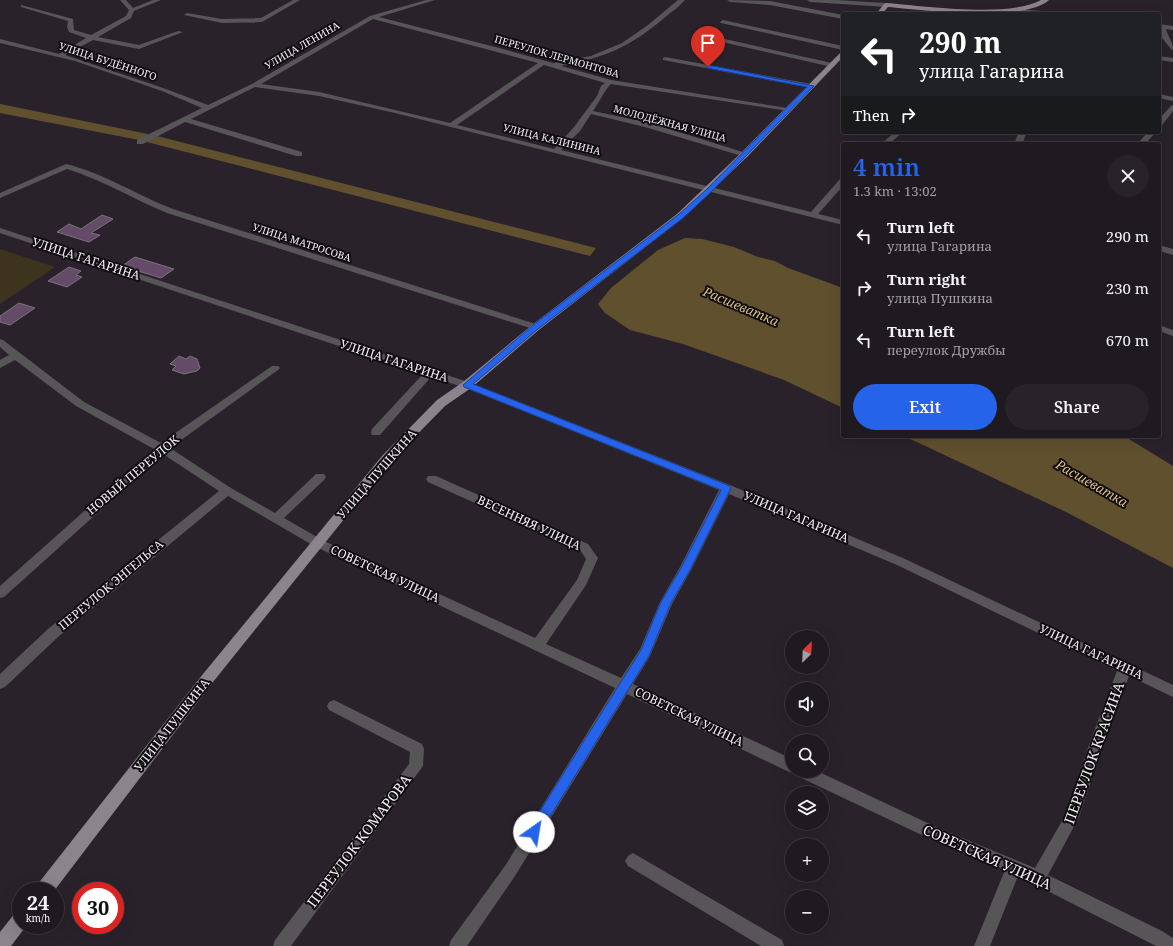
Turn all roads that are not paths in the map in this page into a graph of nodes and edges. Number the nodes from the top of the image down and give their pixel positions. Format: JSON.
{"nodes":[{"id":1,"x":123,"y":0,"type":"edge"},
{"id":2,"x":158,"y":0,"type":"edge"},
{"id":3,"x":297,"y":0,"type":"edge"},
{"id":4,"x":432,"y":0,"type":"edge"},
{"id":5,"x":682,"y":0,"type":"edge"},
{"id":6,"x":730,"y":0,"type":"edge"},
{"id":7,"x":739,"y":0,"type":"edge"},
{"id":8,"x":810,"y":0,"type":"edge"},
{"id":9,"x":1046,"y":0,"type":"edge"},
{"id":10,"x":771,"y":2,"type":"edge"},
{"id":11,"x":886,"y":5,"type":"junction"},
{"id":12,"x":23,"y":6,"type":"dead end"},
{"id":13,"x":132,"y":10,"type":"junction"},
{"id":14,"x":1015,"y":11,"type":"junction"},
{"id":15,"x":881,"y":12,"type":"edge"},
{"id":16,"x":988,"y":12,"type":"edge"},
{"id":17,"x":1008,"y":12,"type":"edge"},
{"id":18,"x":1028,"y":12,"type":"edge"},
{"id":19,"x":187,"y":14,"type":"dead end"},
{"id":20,"x":841,"y":16,"type":"edge"},
{"id":21,"x":372,"y":17,"type":"junction"},
{"id":22,"x":723,"y":22,"type":"dead end"},
{"id":23,"x":1161,"y":27,"type":"edge"},
{"id":24,"x":1173,"y":28,"type":"edge"},
{"id":25,"x":180,"y":32,"type":"dead end"},
{"id":26,"x":702,"y":36,"type":"dead end"},
{"id":27,"x":94,"y":38,"type":"junction"},
{"id":28,"x":0,"y":41,"type":"edge"},
{"id":29,"x":841,"y":48,"type":"edge"},
{"id":30,"x":1173,"y":48,"type":"edge"},
{"id":31,"x":841,"y":55,"type":"edge"},
{"id":32,"x":59,"y":56,"type":"junction"},
{"id":33,"x":1161,"y":58,"type":"edge"},
{"id":34,"x":665,"y":59,"type":"dead end"},
{"id":35,"x":1173,"y":60,"type":"edge"},
{"id":36,"x":542,"y":63,"type":"junction"},
{"id":37,"x":832,"y":65,"type":"junction"},
{"id":38,"x":551,"y":66,"type":"junction"},
{"id":39,"x":610,"y":82,"type":"junction"},
{"id":40,"x":254,"y":84,"type":"junction"},
{"id":41,"x":811,"y":86,"type":"junction"},
{"id":42,"x":1161,"y":96,"type":"edge"},
{"id":43,"x":1173,"y":99,"type":"edge"},
{"id":44,"x":1173,"y":107,"type":"edge"},
{"id":45,"x":208,"y":108,"type":"junction"},
{"id":46,"x":787,"y":110,"type":"junction"},
{"id":47,"x":589,"y":112,"type":"junction"},
{"id":48,"x":186,"y":120,"type":"junction"},
{"id":49,"x":1161,"y":122,"type":"edge"},
{"id":50,"x":452,"y":125,"type":"junction"},
{"id":51,"x":897,"y":134,"type":"edge"},
{"id":52,"x":1150,"y":134,"type":"edge"},
{"id":53,"x":140,"y":142,"type":"dead end"},
{"id":54,"x":887,"y":142,"type":"edge"},
{"id":55,"x":1143,"y":142,"type":"edge"},
{"id":56,"x":556,"y":151,"type":"junction"},
{"id":57,"x":299,"y":154,"type":"dead end"},
{"id":58,"x":746,"y":154,"type":"junction"},
{"id":59,"x":841,"y":183,"type":"edge"},
{"id":60,"x":709,"y":190,"type":"junction"},
{"id":61,"x":0,"y":196,"type":"edge"},
{"id":62,"x":813,"y":214,"type":"junction"},
{"id":63,"x":841,"y":222,"type":"edge"},
{"id":64,"x":0,"y":230,"type":"edge"},
{"id":65,"x":1161,"y":249,"type":"edge"},
{"id":66,"x":1173,"y":252,"type":"edge"},
{"id":67,"x":536,"y":327,"type":"junction"},
{"id":68,"x":1161,"y":329,"type":"edge"},
{"id":69,"x":1173,"y":334,"type":"edge"},
{"id":70,"x":0,"y":342,"type":"edge"},
{"id":71,"x":15,"y":355,"type":"junction"},
{"id":72,"x":0,"y":365,"type":"edge"},
{"id":73,"x":275,"y":368,"type":"dead end"},
{"id":74,"x":429,"y":373,"type":"junction"},
{"id":75,"x":467,"y":385,"type":"junction"},
{"id":76,"x":376,"y":432,"type":"dead end"},
{"id":77,"x":162,"y":448,"type":"junction"},
{"id":78,"x":320,"y":477,"type":"dead end"},
{"id":79,"x":432,"y":479,"type":"dead end"},
{"id":80,"x":726,"y":488,"type":"junction"},
{"id":81,"x":227,"y":491,"type":"junction"},
{"id":82,"x":276,"y":519,"type":"junction"},
{"id":83,"x":318,"y":542,"type":"junction"},
{"id":84,"x":0,"y":593,"type":"edge"},
{"id":85,"x":537,"y":646,"type":"junction"},
{"id":86,"x":1125,"y":668,"type":"junction"},
{"id":87,"x":0,"y":683,"type":"edge"},
{"id":88,"x":624,"y":686,"type":"junction"},
{"id":89,"x":1173,"y":691,"type":"edge"},
{"id":90,"x":334,"y":706,"type":"dead end"},
{"id":91,"x":785,"y":763,"type":"edge"},
{"id":92,"x":817,"y":778,"type":"edge"},
{"id":93,"x":633,"y":860,"type":"dead end"},
{"id":94,"x":1014,"y":866,"type":"junction"},
{"id":95,"x":1038,"y":878,"type":"junction"},
{"id":96,"x":49,"y":882,"type":"edge"},
{"id":97,"x":12,"y":931,"type":"edge"},
{"id":98,"x":0,"y":946,"type":"edge"},
{"id":99,"x":281,"y":946,"type":"edge"},
{"id":100,"x":457,"y":946,"type":"edge"},
{"id":101,"x":776,"y":946,"type":"edge"},
{"id":102,"x":982,"y":946,"type":"edge"},
{"id":103,"x":1171,"y":946,"type":"edge"}],
"edges":[{"from":1,"to":13,"type":"street"},
{"from":2,"to":13,"type":"street"},
{"from":3,"to":19,"type":"street"},
{"from":4,"to":21,"type":"street","name":"УЛИЦА ЛЕНИНА"},
{"from":5,"to":38,"type":"street"},
{"from":6,"to":7,"type":"street"},
{"from":7,"to":10,"type":"street"},
{"from":8,"to":11,"type":"street"},
{"from":9,"to":14,"type":"main road"},
{"from":10,"to":20,"type":"street"},
{"from":11,"to":15,"type":"main road"},
{"from":11,"to":16,"type":"main road"},
{"from":12,"to":27,"type":"street"},
{"from":13,"to":27,"type":"street"},
{"from":14,"to":17,"type":"main road"},
{"from":14,"to":18,"type":"street"},
{"from":21,"to":36,"type":"street","name":"ПЕРЕУЛОК ЛЕРМОНТОВА"},
{"from":21,"to":40,"type":"street","name":"УЛИЦА ЛЕНИНА"},
{"from":22,"to":29,"type":"street"},
{"from":23,"to":24,"type":"street"},
{"from":23,"to":30,"type":"street"},
{"from":25,"to":27,"type":"street"},
{"from":26,"to":37,"type":"street"},
{"from":27,"to":32,"type":"street"},
{"from":28,"to":32,"type":"street","name":"УЛИЦА БУДЁННОГО"},
{"from":31,"to":37,"type":"main road","name":"УЛИЦА ПУШКИНА"},
{"from":32,"to":45,"type":"street","name":"УЛИЦА БУДЁННОГО"},
{"from":33,"to":35,"type":"street"},
{"from":34,"to":41,"type":"street"},
{"from":36,"to":38,"type":"street","name":"ПЕРЕУЛОК ЛЕРМОНТОВА"},
{"from":36,"to":50,"type":"street"},
{"from":37,"to":41,"type":"main road","name":"УЛИЦА ПУШКИНА"},
{"from":38,"to":39,"type":"street","name":"ПЕРЕУЛОК ЛЕРМОНТОВА"},
{"from":39,"to":46,"type":"street","name":"ПЕРЕУЛОК ЛЕРМОНТОВА"},
{"from":39,"to":47,"type":"street"},
{"from":40,"to":45,"type":"street","name":"УЛИЦА ЛЕНИНА"},
{"from":40,"to":50,"type":"street","name":"УЛИЦА КАЛИНИНА"},
{"from":41,"to":46,"type":"main road","name":"УЛИЦА ПУШКИНА"},
{"from":42,"to":43,"type":"street"},
{"from":44,"to":49,"type":"street"},
{"from":45,"to":48,"type":"street","name":"УЛИЦА ЛЕНИНА"},
{"from":46,"to":58,"type":"main road","name":"УЛИЦА ПУШКИНА"},
{"from":47,"to":56,"type":"street"},
{"from":47,"to":58,"type":"street","name":"МОЛОДЁЖНАЯ УЛИЦА"},
{"from":48,"to":53,"type":"street","name":"УЛИЦА ЛЕНИНА"},
{"from":48,"to":57,"type":"street"},
{"from":50,"to":56,"type":"street","name":"УЛИЦА КАЛИНИНА"},
{"from":51,"to":54,"type":"street"},
{"from":52,"to":55,"type":"street"},
{"from":56,"to":60,"type":"street","name":"УЛИЦА КАЛИНИНА"},
{"from":58,"to":60,"type":"main road","name":"УЛИЦА ПУШКИНА"},
{"from":59,"to":62,"type":"street"},
{"from":60,"to":62,"type":"street","name":"УЛИЦА КАЛИНИНА"},
{"from":60,"to":67,"type":"main road","name":"УЛИЦА ПУШКИНА"},
{"from":61,"to":67,"type":"street","name":"УЛИЦА МАТРОСОВА"},
{"from":62,"to":63,"type":"street","name":"УЛИЦА КАЛИНИНА"},
{"from":64,"to":74,"type":"street","name":"УЛИЦА ГАГАРИНА"},
{"from":65,"to":66,"type":"street"},
{"from":67,"to":75,"type":"main road","name":"УЛИЦА ПУШКИНА"},
{"from":68,"to":69,"type":"street"},
{"from":70,"to":71,"type":"street","name":"СОВЕТСКАЯ УЛИЦА"},
{"from":71,"to":72,"type":"street"},
{"from":71,"to":77,"type":"street","name":"СОВЕТСКАЯ УЛИЦА"},
{"from":73,"to":77,"type":"street","name":"НОВЫЙ ПЕРЕУЛОК"},
{"from":74,"to":75,"type":"street","name":"УЛИЦА ГАГАРИНА"},
{"from":74,"to":76,"type":"street"},
{"from":75,"to":80,"type":"street","name":"УЛИЦА ГАГАРИНА"},
{"from":75,"to":83,"type":"main road","name":"УЛИЦА ПУШКИНА"},
{"from":77,"to":81,"type":"street","name":"СОВЕТСКАЯ УЛИЦА"},
{"from":77,"to":84,"type":"street","name":"НОВЫЙ ПЕРЕУЛОК"},
{"from":78,"to":82,"type":"street"},
{"from":79,"to":85,"type":"street","name":"ВЕСЕННЯЯ УЛИЦА"},
{"from":80,"to":86,"type":"street","name":"УЛИЦА ГАГАРИНА"},
{"from":80,"to":88,"type":"street"},
{"from":81,"to":82,"type":"street","name":"СОВЕТСКАЯ УЛИЦА"},
{"from":81,"to":87,"type":"street","name":"ПЕРЕУЛОК ЭНГЕЛЬСА"},
{"from":82,"to":83,"type":"street","name":"СОВЕТСКАЯ УЛИЦА"},
{"from":83,"to":85,"type":"street","name":"СОВЕТСКАЯ УЛИЦА"},
{"from":83,"to":96,"type":"main road","name":"УЛИЦА ПУШКИНА"},
{"from":85,"to":88,"type":"street","name":"СОВЕТСКАЯ УЛИЦА"},
{"from":86,"to":89,"type":"street","name":"УЛИЦА ГАГАРИНА"},
{"from":86,"to":95,"type":"street","name":"ПЕРЕУЛОК КРАСИНА"},
{"from":88,"to":91,"type":"street","name":"СОВЕТСКАЯ УЛИЦА"},
{"from":88,"to":100,"type":"street"},
{"from":90,"to":99,"type":"street","name":"ПЕРЕУЛОК КОМАРОВА"},
{"from":92,"to":94,"type":"street","name":"СОВЕТСКАЯ УЛИЦА"},
{"from":93,"to":101,"type":"street"},
{"from":94,"to":95,"type":"street","name":"СОВЕТСКАЯ УЛИЦА"},
{"from":94,"to":102,"type":"street"},
{"from":95,"to":103,"type":"street","name":"СОВЕТСКАЯ УЛИЦА"},
{"from":97,"to":98,"type":"main road"}]}
